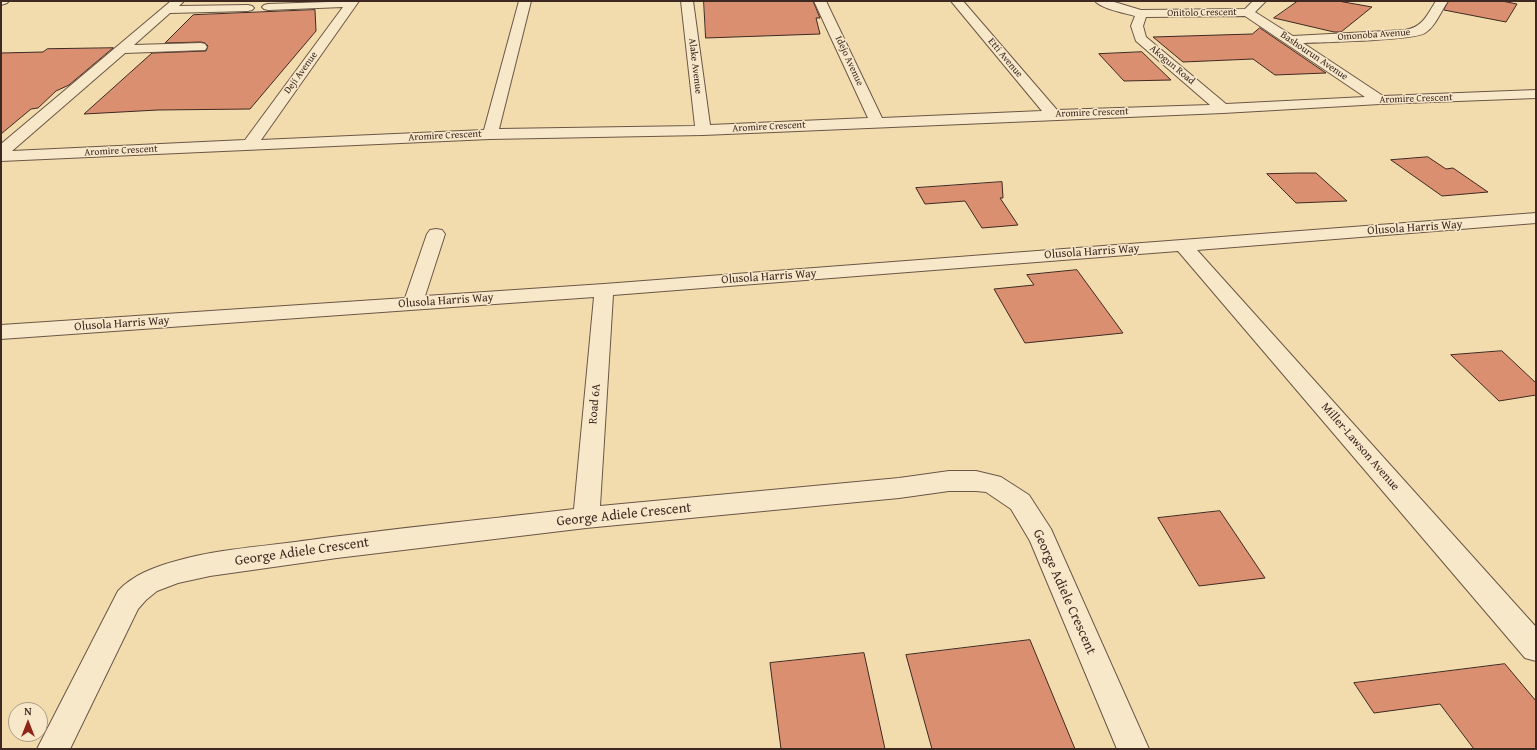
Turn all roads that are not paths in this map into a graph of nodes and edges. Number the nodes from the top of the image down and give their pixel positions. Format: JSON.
{"nodes":[{"id":1,"x":178,"y":1,"type":"edge"},
{"id":2,"x":525,"y":1,"type":"edge"},
{"id":3,"x":687,"y":1,"type":"edge"},
{"id":4,"x":820,"y":1,"type":"edge"},
{"id":5,"x":957,"y":1,"type":"edge"},
{"id":6,"x":1101,"y":1,"type":"edge"},
{"id":7,"x":1260,"y":1,"type":"edge"},
{"id":8,"x":1442,"y":1,"type":"edge"},
{"id":9,"x":352,"y":2,"type":"edge"},
{"id":10,"x":268,"y":7,"type":"dead end"},
{"id":11,"x":248,"y":8,"type":"dead end"},
{"id":12,"x":168,"y":10,"type":"junction"},
{"id":13,"x":1248,"y":12,"type":"junction"},
{"id":14,"x":1141,"y":14,"type":"junction"},
{"id":15,"x":1290,"y":40,"type":"junction"},
{"id":16,"x":204,"y":44,"type":"dead end"},
{"id":17,"x":122,"y":49,"type":"junction"},
{"id":18,"x":1536,"y":94,"type":"edge"},
{"id":19,"x":1380,"y":100,"type":"junction"},
{"id":20,"x":1223,"y":109,"type":"junction"},
{"id":21,"x":1053,"y":115,"type":"junction"},
{"id":22,"x":877,"y":122,"type":"junction"},
{"id":23,"x":703,"y":130,"type":"junction"},
{"id":24,"x":490,"y":134,"type":"junction"},
{"id":25,"x":249,"y":145,"type":"junction"},
{"id":26,"x":1,"y":152,"type":"edge"},
{"id":27,"x":1,"y":156,"type":"edge"},
{"id":28,"x":1536,"y":218,"type":"edge"},
{"id":29,"x":436,"y":234,"type":"dead end"},
{"id":30,"x":1183,"y":245,"type":"junction"},
{"id":31,"x":604,"y":290,"type":"junction"},
{"id":32,"x":413,"y":304,"type":"junction"},
{"id":33,"x":1,"y":332,"type":"edge"},
{"id":34,"x":586,"y":518,"type":"junction"},
{"id":35,"x":1536,"y":648,"type":"edge"},
{"id":36,"x":53,"y":749,"type":"edge"},
{"id":37,"x":1133,"y":749,"type":"edge"}],
"edges":[{"from":1,"to":12,"type":"street"},
{"from":2,"to":24,"type":"street"},
{"from":3,"to":23,"type":"street","name":"Alake Avenue"},
{"from":4,"to":22,"type":"street","name":"Idejo Avenue"},
{"from":5,"to":21,"type":"street","name":"Etti Avenue"},
{"from":6,"to":14,"type":"street","name":"Onitolo Crescent"},
{"from":7,"to":13,"type":"street","name":"Onitolo Crescent"},
{"from":8,"to":15,"type":"street","name":"Omonoba Avenue"},
{"from":9,"to":10,"type":"street"},
{"from":9,"to":25,"type":"street","name":"Deji Avenue"},
{"from":11,"to":12,"type":"street"},
{"from":12,"to":17,"type":"street"},
{"from":13,"to":14,"type":"street","name":"Onitolo Crescent"},
{"from":13,"to":15,"type":"street","name":"Bashourun Avenue"},
{"from":14,"to":20,"type":"street","name":"Akogun Road"},
{"from":15,"to":19,"type":"street","name":"Bashourun Avenue"},
{"from":16,"to":17,"type":"street"},
{"from":17,"to":26,"type":"street"},
{"from":18,"to":19,"type":"street","name":"Aromire Crescent"},
{"from":19,"to":20,"type":"street","name":"Aromire Crescent"},
{"from":20,"to":21,"type":"street","name":"Aromire Crescent"},
{"from":21,"to":22,"type":"street","name":"Aromire Crescent"},
{"from":22,"to":23,"type":"street","name":"Aromire Crescent"},
{"from":23,"to":24,"type":"street","name":"Aromire Crescent"},
{"from":24,"to":25,"type":"street","name":"Aromire Crescent"},
{"from":25,"to":27,"type":"street","name":"Aromire Crescent"},
{"from":28,"to":30,"type":"street","name":"Olusola Harris Way"},
{"from":29,"to":32,"type":"street"},
{"from":30,"to":31,"type":"street","name":"Olusola Harris Way"},
{"from":30,"to":35,"type":"street","name":"Miller-Lawson Avenue"},
{"from":31,"to":32,"type":"street","name":"Olusola Harris Way"},
{"from":31,"to":34,"type":"street","name":"Road 6A"},
{"from":32,"to":33,"type":"street","name":"Olusola Harris Way"},
{"from":34,"to":36,"type":"street","name":"George Adiele Crescent"},
{"from":34,"to":37,"type":"street","name":"George Adiele Crescent"}]}
